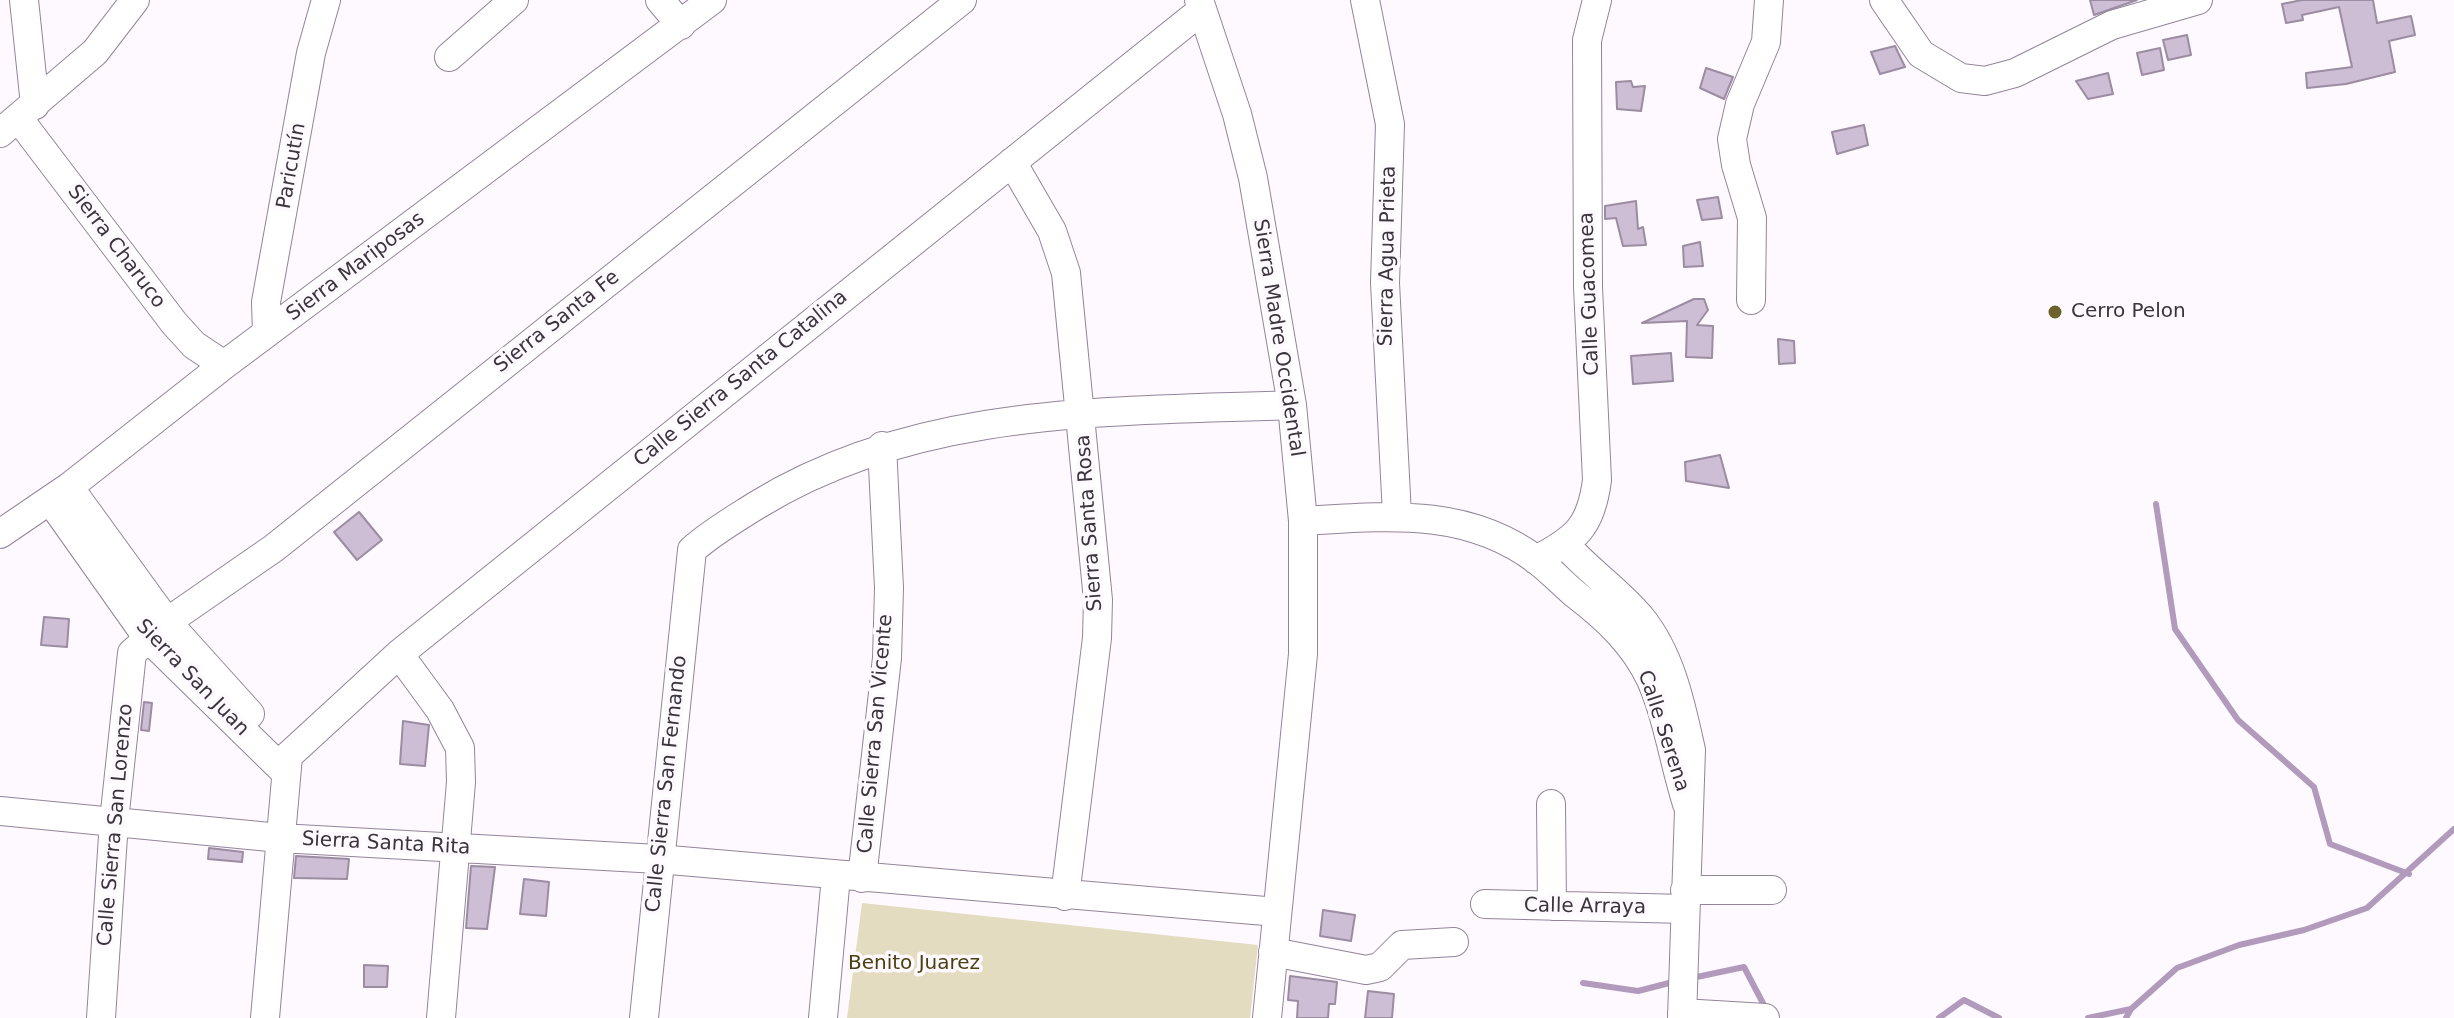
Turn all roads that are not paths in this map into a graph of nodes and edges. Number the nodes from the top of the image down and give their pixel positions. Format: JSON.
{"nodes":[{"id":1,"x":24,"y":0,"type":"edge"},
{"id":2,"x":135,"y":0,"type":"edge"},
{"id":3,"x":326,"y":0,"type":"edge"},
{"id":4,"x":514,"y":0,"type":"edge"},
{"id":5,"x":660,"y":0,"type":"edge"},
{"id":6,"x":712,"y":0,"type":"edge"},
{"id":7,"x":962,"y":0,"type":"edge"},
{"id":8,"x":1365,"y":0,"type":"edge"},
{"id":9,"x":1597,"y":0,"type":"edge"},
{"id":10,"x":1769,"y":0,"type":"edge"},
{"id":11,"x":1884,"y":0,"type":"edge"},
{"id":12,"x":2198,"y":0,"type":"edge"},
{"id":13,"x":1200,"y":5,"type":"edge"},
{"id":14,"x":681,"y":25,"type":"junction"},
{"id":15,"x":449,"y":57,"type":"dead end"},
{"id":16,"x":18,"y":119,"type":"edge"},
{"id":17,"x":1012,"y":162,"type":"junction"},
{"id":18,"x":1751,"y":300,"type":"dead end"},
{"id":19,"x":267,"y":333,"type":"junction"},
{"id":20,"x":224,"y":365,"type":"junction"},
{"id":21,"x":1292,"y":405,"type":"junction"},
{"id":22,"x":1082,"y":413,"type":"junction"},
{"id":23,"x":882,"y":446,"type":"junction"},
{"id":24,"x":60,"y":493,"type":"junction"},
{"id":25,"x":1397,"y":515,"type":"junction"},
{"id":26,"x":1303,"y":521,"type":"junction"},
{"id":27,"x":0,"y":534,"type":"edge"},
{"id":28,"x":1565,"y":544,"type":"junction"},
{"id":29,"x":1536,"y":560,"type":"junction"},
{"id":30,"x":157,"y":630,"type":"junction"},
{"id":31,"x":399,"y":654,"type":"junction"},
{"id":32,"x":287,"y":764,"type":"junction"},
{"id":33,"x":1551,"y":804,"type":"dead end"},
{"id":34,"x":1687,"y":804,"type":"junction"},
{"id":35,"x":0,"y":811,"type":"edge"},
{"id":36,"x":114,"y":821,"type":"junction"},
{"id":37,"x":280,"y":838,"type":"junction"},
{"id":38,"x":453,"y":847,"type":"junction"},
{"id":39,"x":658,"y":859,"type":"junction"},
{"id":40,"x":849,"y":877,"type":"junction"},
{"id":41,"x":1772,"y":890,"type":"dead end"},
{"id":42,"x":1065,"y":896,"type":"junction"},
{"id":43,"x":1685,"y":899,"type":"junction"},
{"id":44,"x":1485,"y":904,"type":"dead end"},
{"id":45,"x":1552,"y":906,"type":"junction"},
{"id":46,"x":1277,"y":912,"type":"junction"},
{"id":47,"x":1454,"y":942,"type":"dead end"},
{"id":48,"x":1273,"y":952,"type":"junction"},
{"id":49,"x":1682,"y":1016,"type":"edge"},
{"id":50,"x":101,"y":1018,"type":"edge"},
{"id":51,"x":265,"y":1018,"type":"edge"},
{"id":52,"x":441,"y":1018,"type":"edge"},
{"id":53,"x":644,"y":1018,"type":"edge"},
{"id":54,"x":823,"y":1018,"type":"edge"},
{"id":55,"x":1267,"y":1018,"type":"edge"},
{"id":56,"x":1765,"y":1018,"type":"edge"}],
"edges":[{"from":1,"to":16,"type":"street"},
{"from":2,"to":16,"type":"street"},
{"from":3,"to":19,"type":"street","name":"Paricutín"},
{"from":4,"to":15,"type":"street"},
{"from":5,"to":14,"type":"street"},
{"from":6,"to":14,"type":"street","name":"Sierra Mariposas"},
{"from":7,"to":30,"type":"street","name":"Sierra Santa Fe"},
{"from":8,"to":25,"type":"street","name":"Sierra Agua Prieta"},
{"from":9,"to":28,"type":"street","name":"Calle Guacomea"},
{"from":10,"to":18,"type":"street"},
{"from":11,"to":12,"type":"street"},
{"from":13,"to":17,"type":"street","name":"Calle Sierra Santa Catalina"},
{"from":13,"to":21,"type":"street","name":"Sierra Madre Occidental"},
{"from":14,"to":19,"type":"street","name":"Sierra Mariposas"},
{"from":16,"to":20,"type":"street","name":"Sierra Charuco"},
{"from":17,"to":22,"type":"street","name":"Sierra Santa Rosa"},
{"from":17,"to":31,"type":"street","name":"Calle Sierra Santa Catalina"},
{"from":19,"to":20,"type":"street","name":"Sierra Mariposas"},
{"from":20,"to":24,"type":"street","name":"Sierra Mariposas"},
{"from":21,"to":22,"type":"street"},
{"from":21,"to":26,"type":"street","name":"Sierra Madre Occidental"},
{"from":22,"to":23,"type":"street"},
{"from":22,"to":42,"type":"street","name":"Sierra Santa Rosa"},
{"from":23,"to":39,"type":"street","name":"Calle Sierra San Fernando"},
{"from":23,"to":40,"type":"street","name":"Calle Sierra San Vicente"},
{"from":24,"to":27,"type":"street","name":"Sierra Mariposas"},
{"from":24,"to":30,"type":"street","name":"Sierra San Juan"},
{"from":25,"to":26,"type":"street","name":"Calle Serena"},
{"from":25,"to":29,"type":"street","name":"Calle Serena"},
{"from":26,"to":46,"type":"street","name":"Sierra Madre Occidental"},
{"from":28,"to":29,"type":"street","name":"Calle Guacomea"},
{"from":28,"to":34,"type":"street","name":"Calle Serena"},
{"from":29,"to":34,"type":"street","name":"Calle Serena"},
{"from":30,"to":32,"type":"street","name":"Sierra San Juan"},
{"from":30,"to":36,"type":"street","name":"Calle Sierra San Lorenzo"},
{"from":31,"to":32,"type":"street","name":"Calle Sierra Santa Catalina"},
{"from":31,"to":38,"type":"street"},
{"from":32,"to":37,"type":"street"},
{"from":33,"to":45,"type":"street"},
{"from":34,"to":43,"type":"street","name":"Calle Serena"},
{"from":35,"to":36,"type":"street","name":"Sierra Santa Rita"},
{"from":36,"to":37,"type":"street","name":"Sierra Santa Rita"},
{"from":36,"to":50,"type":"street","name":"Calle Sierra San Lorenzo"},
{"from":37,"to":38,"type":"street","name":"Sierra Santa Rita"},
{"from":37,"to":51,"type":"street"},
{"from":38,"to":39,"type":"street","name":"Sierra Santa Rita"},
{"from":38,"to":52,"type":"street"},
{"from":39,"to":40,"type":"street","name":"Sierra Santa Rita"},
{"from":39,"to":53,"type":"street","name":"Calle Sierra San Fernando"},
{"from":40,"to":42,"type":"street","name":"Sierra Santa Rita"},
{"from":40,"to":54,"type":"street","name":"Calle Sierra San Vicente"},
{"from":41,"to":43,"type":"street","name":"Calle Arraya"},
{"from":42,"to":46,"type":"street","name":"Sierra Santa Rita"},
{"from":43,"to":45,"type":"street","name":"Calle Arraya"},
{"from":43,"to":49,"type":"street","name":"Calle Serena"},
{"from":44,"to":45,"type":"street","name":"Calle Arraya"},
{"from":46,"to":48,"type":"street","name":"Sierra Madre Occidental"},
{"from":47,"to":48,"type":"street"},
{"from":48,"to":55,"type":"street","name":"Sierra Madre Occidental"},
{"from":49,"to":56,"type":"street"}]}
